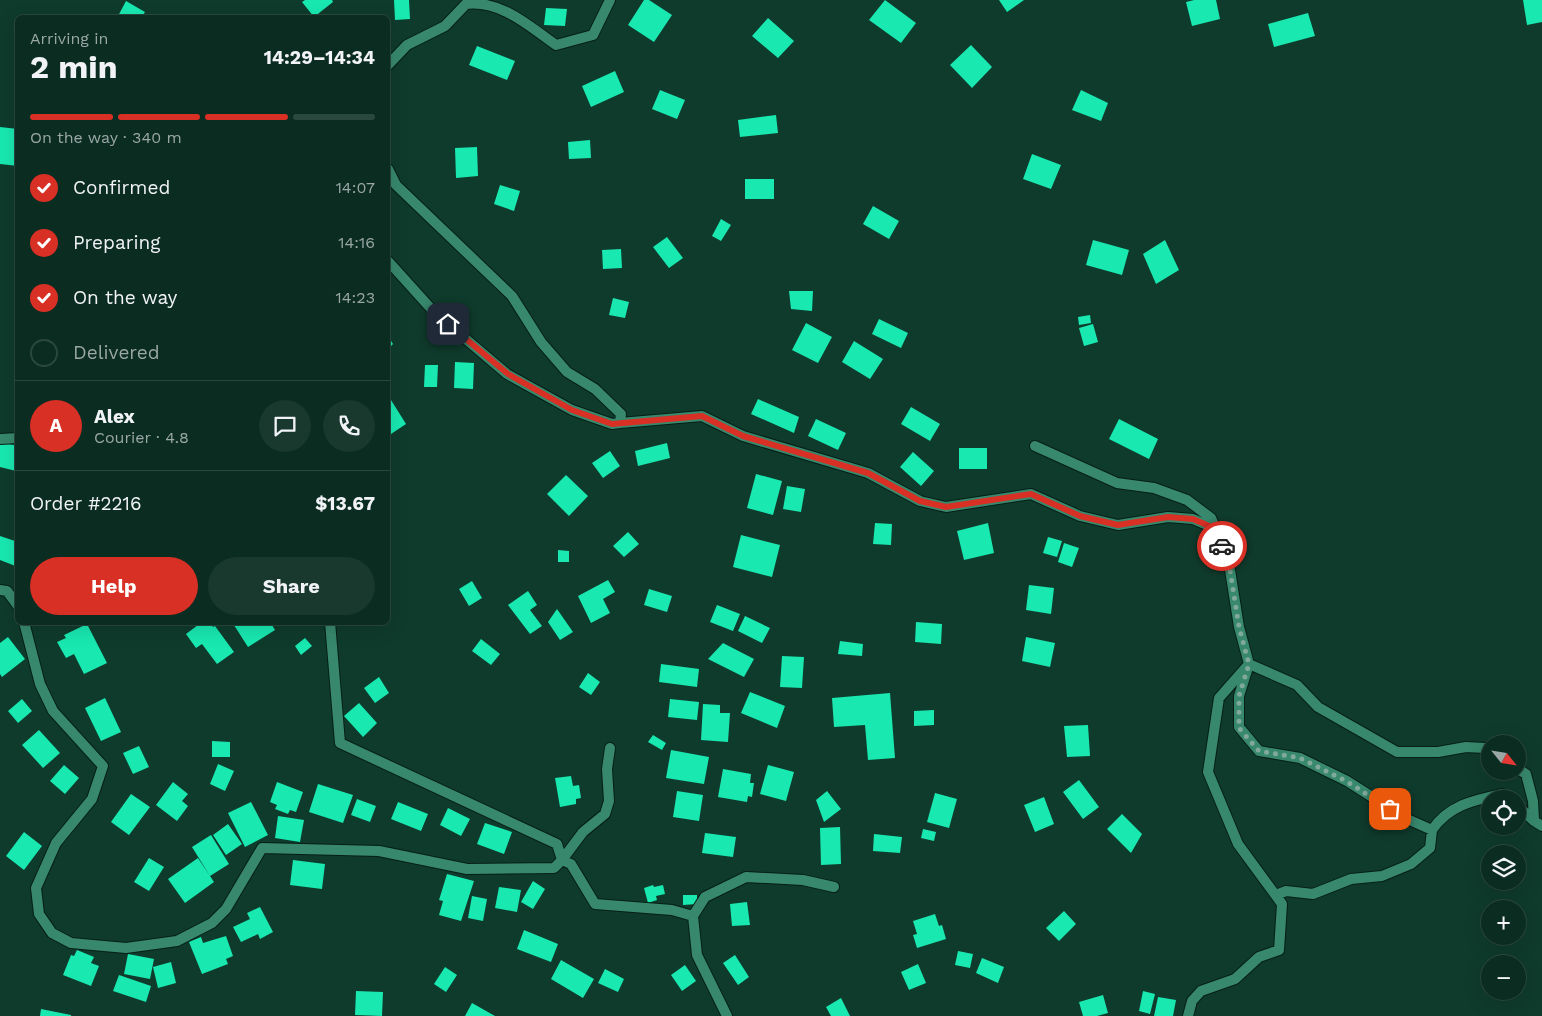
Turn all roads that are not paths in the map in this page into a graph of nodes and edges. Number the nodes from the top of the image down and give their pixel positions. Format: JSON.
{"nodes":[{"id":1,"x":610,"y":0,"type":"edge"},
{"id":2,"x":390,"y":63,"type":"edge"},
{"id":3,"x":390,"y":173,"type":"edge"},
{"id":4,"x":390,"y":263,"type":"edge"},
{"id":5,"x":620,"y":423,"type":"junction"},
{"id":6,"x":15,"y":438,"type":"edge"},
{"id":7,"x":0,"y":439,"type":"edge"},
{"id":8,"x":1035,"y":446,"type":"dead end"},
{"id":9,"x":1216,"y":529,"type":"junction"},
{"id":10,"x":0,"y":590,"type":"edge"},
{"id":11,"x":15,"y":602,"type":"edge"},
{"id":12,"x":25,"y":625,"type":"edge"},
{"id":13,"x":330,"y":625,"type":"edge"},
{"id":14,"x":1249,"y":664,"type":"junction"},
{"id":15,"x":610,"y":748,"type":"dead end"},
{"id":16,"x":1481,"y":748,"type":"edge"},
{"id":17,"x":1526,"y":774,"type":"edge"},
{"id":18,"x":1481,"y":799,"type":"edge"},
{"id":19,"x":1526,"y":813,"type":"edge"},
{"id":20,"x":1538,"y":823,"type":"edge"},
{"id":21,"x":1432,"y":830,"type":"junction"},
{"id":22,"x":562,"y":860,"type":"junction"},
{"id":23,"x":834,"y":888,"type":"dead end"},
{"id":24,"x":1276,"y":895,"type":"junction"},
{"id":25,"x":693,"y":916,"type":"junction"},
{"id":26,"x":727,"y":1016,"type":"edge"},
{"id":27,"x":1188,"y":1016,"type":"edge"}],
"edges":[{"from":1,"to":2,"type":"street"},
{"from":3,"to":5,"type":"street"},
{"from":4,"to":5,"type":"street"},
{"from":5,"to":9,"type":"street"},
{"from":6,"to":7,"type":"street"},
{"from":8,"to":9,"type":"street"},
{"from":9,"to":14,"type":"street"},
{"from":10,"to":11,"type":"street"},
{"from":12,"to":22,"type":"street"},
{"from":13,"to":22,"type":"street"},
{"from":14,"to":16,"type":"street"},
{"from":14,"to":21,"type":"street"},
{"from":14,"to":24,"type":"street"},
{"from":15,"to":22,"type":"street"},
{"from":17,"to":20,"type":"street"},
{"from":18,"to":21,"type":"street"},
{"from":19,"to":20,"type":"street"},
{"from":21,"to":24,"type":"street"},
{"from":22,"to":25,"type":"street"},
{"from":23,"to":25,"type":"street"},
{"from":24,"to":27,"type":"street"},
{"from":25,"to":26,"type":"street"}]}
